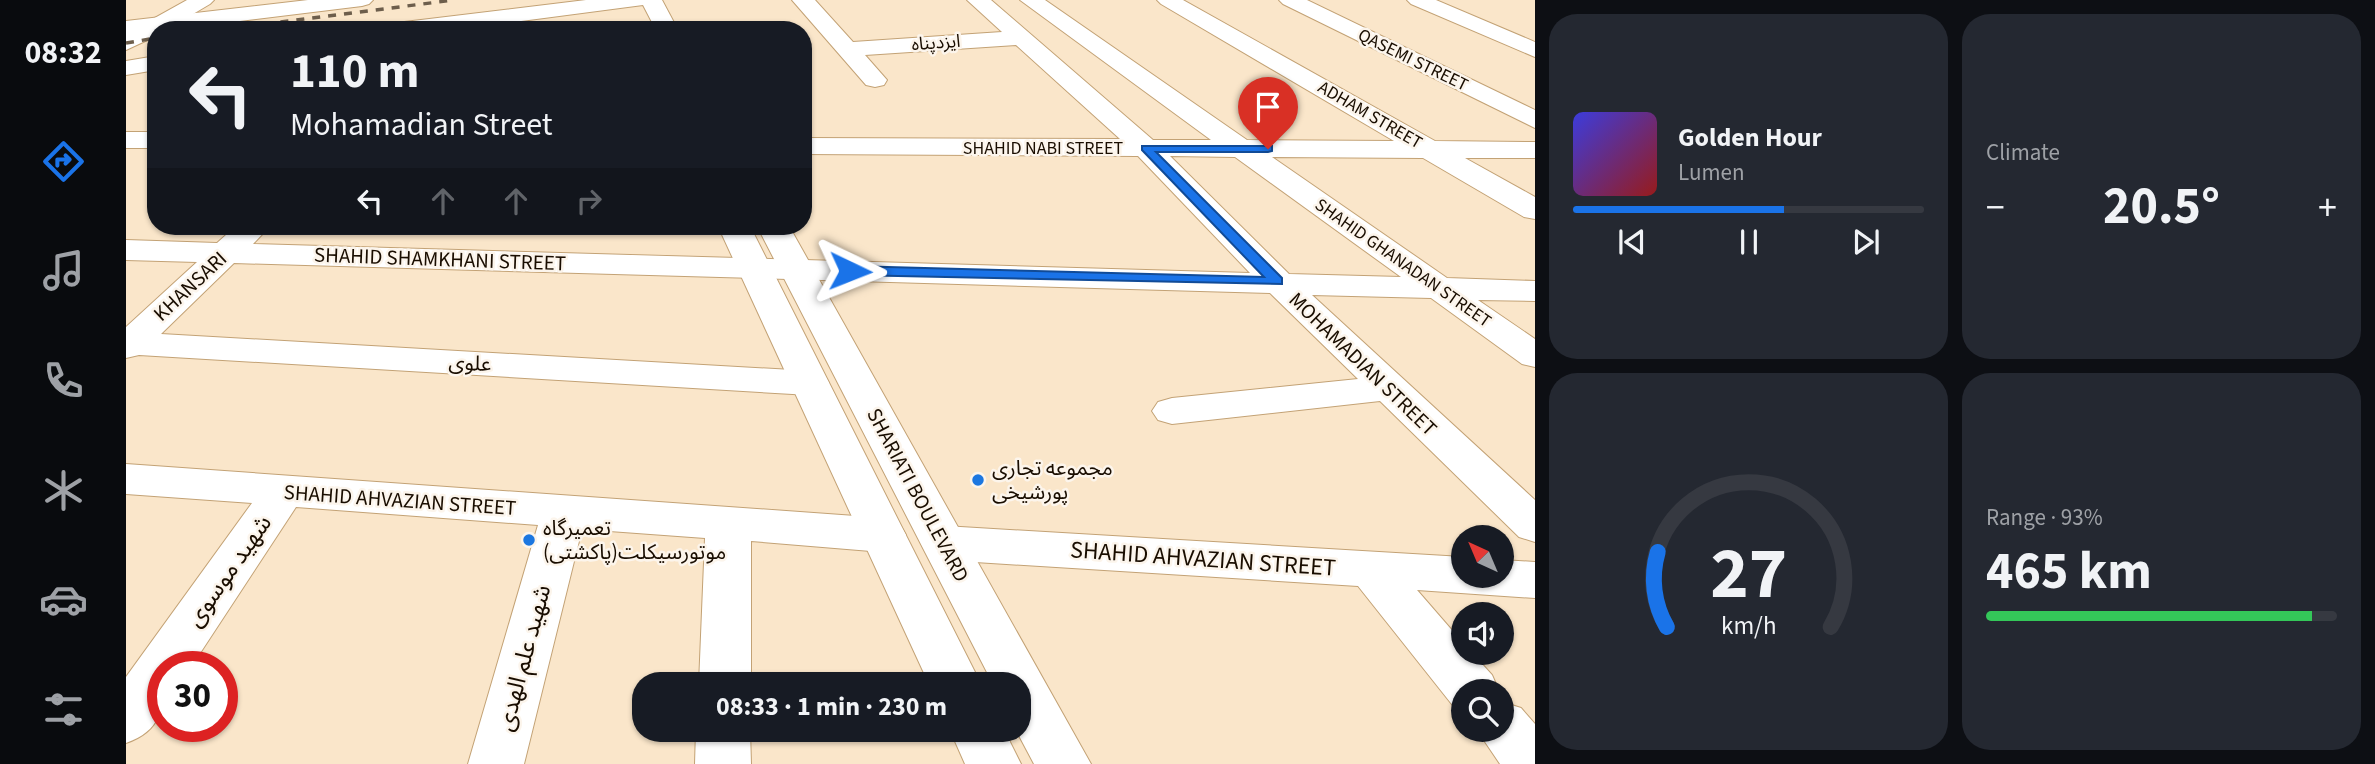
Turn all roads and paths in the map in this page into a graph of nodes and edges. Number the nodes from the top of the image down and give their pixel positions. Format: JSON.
{"nodes":[{"id":1,"x":228,"y":0,"type":"edge"},
{"id":2,"x":362,"y":0,"type":"edge"},
{"id":3,"x":651,"y":0,"type":"edge"},
{"id":4,"x":803,"y":0,"type":"edge"},
{"id":5,"x":978,"y":0,"type":"edge"},
{"id":6,"x":1031,"y":0,"type":"edge"},
{"id":7,"x":1168,"y":0,"type":"edge"},
{"id":8,"x":1290,"y":0,"type":"edge"},
{"id":9,"x":1418,"y":0,"type":"edge"},
{"id":10,"x":200,"y":2,"type":"edge"},
{"id":11,"x":631,"y":5,"type":"edge"},
{"id":12,"x":167,"y":21,"type":"edge"},
{"id":13,"x":180,"y":21,"type":"edge"},
{"id":14,"x":499,"y":21,"type":"edge"},
{"id":15,"x":662,"y":21,"type":"edge"},
{"id":16,"x":147,"y":26,"type":"edge"},
{"id":17,"x":126,"y":29,"type":"edge"},
{"id":18,"x":147,"y":32,"type":"edge"},
{"id":19,"x":1022,"y":38,"type":"junction"},
{"id":20,"x":126,"y":43,"type":"edge"},
{"id":21,"x":850,"y":49,"type":"junction"},
{"id":22,"x":1535,"y":50,"type":"edge"},
{"id":23,"x":147,"y":64,"type":"edge"},
{"id":24,"x":126,"y":68,"type":"edge"},
{"id":25,"x":875,"y":80,"type":"dead end"},
{"id":26,"x":1535,"y":120,"type":"edge"},
{"id":27,"x":126,"y":140,"type":"edge"},
{"id":28,"x":147,"y":140,"type":"edge"},
{"id":29,"x":812,"y":146,"type":"edge"},
{"id":30,"x":1146,"y":148,"type":"junction"},
{"id":31,"x":1241,"y":149,"type":"junction"},
{"id":32,"x":1430,"y":150,"type":"junction"},
{"id":33,"x":1535,"y":150,"type":"edge"},
{"id":34,"x":1534,"y":208,"type":"edge"},
{"id":35,"x":245,"y":235,"type":"edge"},
{"id":36,"x":738,"y":235,"type":"edge"},
{"id":37,"x":778,"y":235,"type":"edge"},
{"id":38,"x":126,"y":250,"type":"edge"},
{"id":39,"x":226,"y":253,"type":"junction"},
{"id":40,"x":754,"y":267,"type":"junction"},
{"id":41,"x":796,"y":269,"type":"junction"},
{"id":42,"x":1277,"y":281,"type":"junction"},
{"id":43,"x":1438,"y":288,"type":"junction"},
{"id":44,"x":1535,"y":290,"type":"edge"},
{"id":45,"x":128,"y":345,"type":"edge"},
{"id":46,"x":1535,"y":356,"type":"edge"},
{"id":47,"x":810,"y":383,"type":"junction"},
{"id":48,"x":1388,"y":388,"type":"junction"},
{"id":49,"x":1172,"y":411,"type":"dead end"},
{"id":50,"x":126,"y":480,"type":"edge"},
{"id":51,"x":284,"y":491,"type":"junction"},
{"id":52,"x":564,"y":512,"type":"junction"},
{"id":53,"x":728,"y":524,"type":"junction"},
{"id":54,"x":1535,"y":526,"type":"edge"},
{"id":55,"x":883,"y":535,"type":"junction"},
{"id":56,"x":944,"y":543,"type":"junction"},
{"id":57,"x":1371,"y":569,"type":"junction"},
{"id":58,"x":1451,"y":574,"type":"edge"},
{"id":59,"x":1514,"y":579,"type":"edge"},
{"id":60,"x":1535,"y":580,"type":"edge"},
{"id":61,"x":724,"y":672,"type":"edge"},
{"id":62,"x":949,"y":672,"type":"edge"},
{"id":63,"x":1463,"y":679,"type":"edge"},
{"id":64,"x":126,"y":720,"type":"edge"},
{"id":65,"x":1514,"y":740,"type":"edge"},
{"id":66,"x":723,"y":742,"type":"edge"},
{"id":67,"x":983,"y":742,"type":"edge"},
{"id":68,"x":496,"y":764,"type":"edge"},
{"id":69,"x":723,"y":764,"type":"edge"},
{"id":70,"x":993,"y":764,"type":"edge"},
{"id":71,"x":1063,"y":764,"type":"edge"},
{"id":72,"x":1534,"y":764,"type":"edge"}],
"edges":[{"from":1,"to":10,"type":"street"},
{"from":2,"to":13,"type":"street"},
{"from":3,"to":15,"type":"street"},
{"from":4,"to":21,"type":"street"},
{"from":5,"to":19,"type":"street","name":"MOHAMADIAN STREET"},
{"from":6,"to":31,"type":"street","name":"SHAHID GHANADAN STREET"},
{"from":7,"to":32,"type":"street","name":"ADHAM STREET"},
{"from":8,"to":26,"type":"street","name":"QASEMI STREET"},
{"from":9,"to":22,"type":"street"},
{"from":10,"to":12,"type":"street"},
{"from":11,"to":14,"type":"street"},
{"from":16,"to":17,"type":"street"},
{"from":18,"to":20,"type":"street"},
{"from":19,"to":21,"type":"street","name":"ایزدپناه"},
{"from":19,"to":30,"type":"street","name":"MOHAMADIAN STREET"},
{"from":21,"to":25,"type":"street"},
{"from":23,"to":24,"type":"street"},
{"from":27,"to":28,"type":"street"},
{"from":29,"to":30,"type":"street","name":"SHAHID NABI STREET"},
{"from":30,"to":31,"type":"street","name":"SHAHID NABI STREET"},
{"from":30,"to":42,"type":"street","name":"MOHAMADIAN STREET"},
{"from":31,"to":32,"type":"street","name":"SHAHID NABI STREET"},
{"from":31,"to":43,"type":"street","name":"SHAHID GHANADAN STREET"},
{"from":32,"to":33,"type":"street","name":"SHAHID NABI STREET"},
{"from":32,"to":34,"type":"street","name":"ADHAM STREET"},
{"from":35,"to":39,"type":"street","name":"KHANSARI"},
{"from":36,"to":40,"type":"street"},
{"from":37,"to":41,"type":"street","name":"SHARIATI BOULEVARD"},
{"from":38,"to":39,"type":"street","name":"SHAHID SHAMKHANI STREET"},
{"from":39,"to":40,"type":"street","name":"SHAHID SHAMKHANI STREET"},
{"from":39,"to":45,"type":"street","name":"KHANSARI"},
{"from":40,"to":41,"type":"street","name":"SHAHID SHAMKHANI STREET"},
{"from":40,"to":47,"type":"street"},
{"from":41,"to":42,"type":"street"},
{"from":41,"to":56,"type":"street","name":"SHARIATI BOULEVARD"},
{"from":42,"to":43,"type":"street"},
{"from":42,"to":48,"type":"street","name":"MOHAMADIAN STREET"},
{"from":43,"to":44,"type":"street"},
{"from":43,"to":46,"type":"street","name":"SHAHID GHANADAN STREET"},
{"from":45,"to":47,"type":"street","name":"علوی"},
{"from":47,"to":55,"type":"street"},
{"from":48,"to":49,"type":"street"},
{"from":48,"to":54,"type":"street","name":"MOHAMADIAN STREET"},
{"from":50,"to":51,"type":"street","name":"SHAHID AHVAZIAN STREET"},
{"from":51,"to":52,"type":"street","name":"SHAHID AHVAZIAN STREET"},
{"from":51,"to":64,"type":"street","name":"شهید موسوی"},
{"from":52,"to":53,"type":"street","name":"SHAHID AHVAZIAN STREET"},
{"from":52,"to":68,"type":"street","name":"شهید علم الهدی"},
{"from":53,"to":55,"type":"street","name":"SHAHID AHVAZIAN STREET"},
{"from":53,"to":61,"type":"street"},
{"from":55,"to":62,"type":"street"},
{"from":56,"to":57,"type":"street","name":"SHAHID AHVAZIAN STREET"},
{"from":56,"to":71,"type":"street","name":"SHARIATI BOULEVARD"},
{"from":57,"to":58,"type":"street","name":"SHAHID AHVAZIAN STREET"},
{"from":57,"to":63,"type":"street"},
{"from":59,"to":60,"type":"street"},
{"from":65,"to":72,"type":"street"},
{"from":66,"to":69,"type":"street"},
{"from":67,"to":70,"type":"street"}]}
